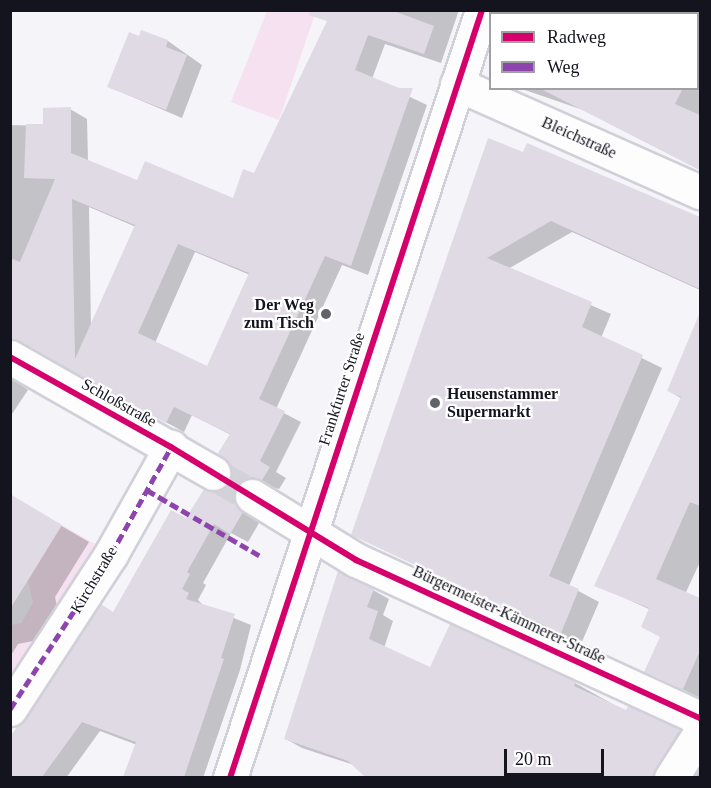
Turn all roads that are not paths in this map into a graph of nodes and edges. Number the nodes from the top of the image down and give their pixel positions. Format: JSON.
{"nodes":[{"id":1,"x":482,"y":10,"type":"edge"},
{"id":2,"x":457,"y":84,"type":"junction"},
{"id":3,"x":700,"y":192,"type":"edge"},
{"id":4,"x":10,"y":357,"type":"edge"},
{"id":5,"x":171,"y":447,"type":"junction"},
{"id":6,"x":213,"y":473,"type":"tunnel mouth"},
{"id":7,"x":252,"y":496,"type":"tunnel mouth"},
{"id":8,"x":309,"y":532,"type":"junction"},
{"id":9,"x":10,"y":709,"type":"edge"},
{"id":10,"x":700,"y":718,"type":"edge"},
{"id":11,"x":700,"y":733,"type":"edge"},
{"id":12,"x":230,"y":777,"type":"edge"},
{"id":13,"x":671,"y":777,"type":"edge"}],
"edges":[{"from":1,"to":2,"type":"street","name":"Frankfurter Straße"},
{"from":2,"to":3,"type":"street","name":"Bleichstraße"},
{"from":2,"to":8,"type":"street","name":"Frankfurter Straße"},
{"from":4,"to":5,"type":"street","name":"Schloßstraße"},
{"from":5,"to":6,"type":"street","name":"Schloßstraße"},
{"from":5,"to":9,"type":"street","name":"Kirchstraße"},
{"from":7,"to":8,"type":"street"},
{"from":8,"to":10,"type":"street","name":"Bürgermeister-Kämmerer-Straße"},
{"from":8,"to":12,"type":"street","name":"Frankfurter Straße"},
{"from":11,"to":13,"type":"street"}]}
